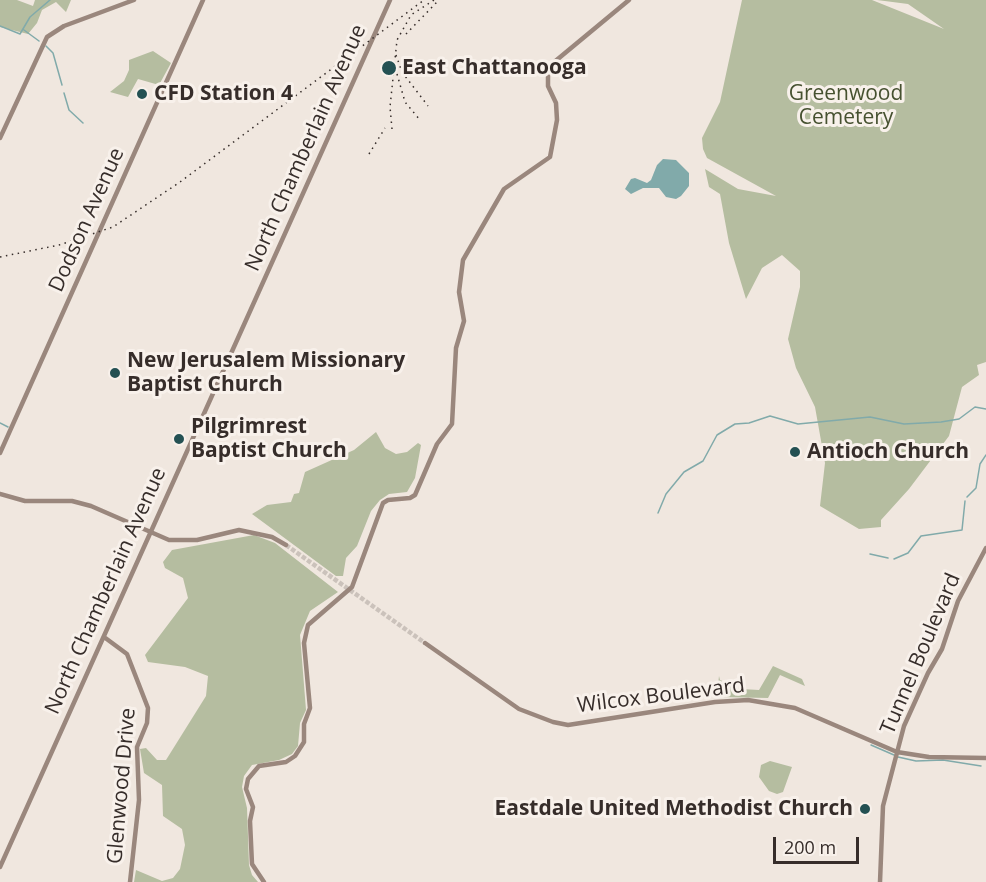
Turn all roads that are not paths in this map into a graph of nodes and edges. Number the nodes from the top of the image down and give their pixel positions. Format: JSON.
{"nodes":[{"id":1,"x":134,"y":0,"type":"edge"},
{"id":2,"x":202,"y":0,"type":"edge"},
{"id":3,"x":390,"y":0,"type":"edge"},
{"id":4,"x":629,"y":0,"type":"edge"},
{"id":5,"x":0,"y":138,"type":"edge"},
{"id":6,"x":0,"y":453,"type":"edge"},
{"id":7,"x":0,"y":494,"type":"edge"},
{"id":8,"x":151,"y":533,"type":"junction"},
{"id":9,"x":286,"y":545,"type":"tunnel mouth"},
{"id":10,"x":986,"y":548,"type":"edge"},
{"id":11,"x":104,"y":638,"type":"junction"},
{"id":12,"x":425,"y":643,"type":"tunnel mouth"},
{"id":13,"x":897,"y":752,"type":"junction"},
{"id":14,"x":986,"y":758,"type":"edge"},
{"id":15,"x":0,"y":867,"type":"edge"},
{"id":16,"x":130,"y":882,"type":"edge"},
{"id":17,"x":264,"y":882,"type":"edge"},
{"id":18,"x":880,"y":882,"type":"edge"}],
"edges":[{"from":1,"to":5,"type":"street"},
{"from":2,"to":6,"type":"street","name":"Dodson Avenue"},
{"from":3,"to":8,"type":"street","name":"North Chamberlain Avenue"},
{"from":4,"to":17,"type":"street"},
{"from":7,"to":8,"type":"street"},
{"from":8,"to":9,"type":"street"},
{"from":8,"to":11,"type":"street","name":"North Chamberlain Avenue"},
{"from":10,"to":13,"type":"street","name":"Tunnel Boulevard"},
{"from":11,"to":15,"type":"street","name":"North Chamberlain Avenue"},
{"from":11,"to":16,"type":"street","name":"Glenwood Drive"},
{"from":12,"to":13,"type":"street","name":"Wilcox Boulevard"},
{"from":13,"to":14,"type":"street","name":"Wilcox Boulevard"},
{"from":13,"to":18,"type":"street","name":"Tunnel Boulevard"}]}
